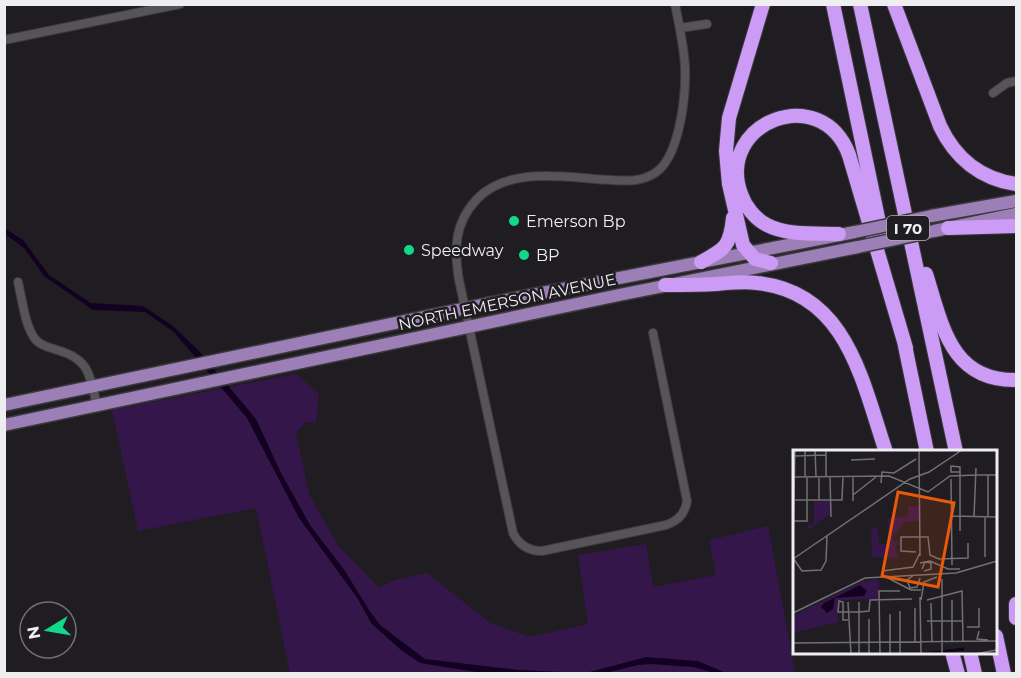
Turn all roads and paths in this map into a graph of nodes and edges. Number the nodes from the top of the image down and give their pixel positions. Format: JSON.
{"nodes":[{"id":1,"x":180,"y":4,"type":"edge"},
{"id":2,"x":675,"y":4,"type":"edge"},
{"id":3,"x":763,"y":4,"type":"edge"},
{"id":4,"x":833,"y":4,"type":"edge"},
{"id":5,"x":860,"y":4,"type":"edge"},
{"id":6,"x":894,"y":4,"type":"edge"},
{"id":7,"x":156,"y":7,"type":"edge"},
{"id":8,"x":706,"y":24,"type":"dead end"},
{"id":9,"x":680,"y":28,"type":"junction"},
{"id":10,"x":4,"y":40,"type":"edge"},
{"id":11,"x":1017,"y":81,"type":"edge"},
{"id":12,"x":993,"y":93,"type":"dead end"},
{"id":13,"x":1017,"y":184,"type":"edge"},
{"id":14,"x":899,"y":187,"type":"junction"},
{"id":15,"x":1017,"y":201,"type":"edge"},
{"id":16,"x":734,"y":210,"type":"junction"},
{"id":17,"x":1017,"y":214,"type":"edge"},
{"id":18,"x":1017,"y":226,"type":"edge"},
{"id":19,"x":948,"y":228,"type":"junction"},
{"id":20,"x":839,"y":234,"type":"junction"},
{"id":21,"x":748,"y":253,"type":"junction"},
{"id":22,"x":701,"y":262,"type":"junction"},
{"id":23,"x":771,"y":263,"type":"junction"},
{"id":24,"x":18,"y":282,"type":"dead end"},
{"id":25,"x":665,"y":285,"type":"junction"},
{"id":26,"x":468,"y":318,"type":"junction"},
{"id":27,"x":653,"y":333,"type":"dead end"},
{"id":28,"x":906,"y":348,"type":"junction"},
{"id":29,"x":1017,"y":380,"type":"edge"},
{"id":30,"x":92,"y":386,"type":"junction"},
{"id":31,"x":4,"y":405,"type":"edge"},
{"id":32,"x":97,"y":406,"type":"junction"},
{"id":33,"x":4,"y":425,"type":"edge"},
{"id":34,"x":885,"y":450,"type":"edge"},
{"id":35,"x":927,"y":450,"type":"edge"},
{"id":36,"x":956,"y":450,"type":"edge"},
{"id":37,"x":1017,"y":604,"type":"edge"},
{"id":38,"x":1017,"y":618,"type":"edge"},
{"id":39,"x":997,"y":641,"type":"edge"},
{"id":40,"x":953,"y":654,"type":"edge"},
{"id":41,"x":970,"y":654,"type":"edge"},
{"id":42,"x":958,"y":674,"type":"edge"},
{"id":43,"x":975,"y":674,"type":"edge"},
{"id":44,"x":1004,"y":674,"type":"edge"}],
"edges":[{"from":1,"to":7,"type":"street"},
{"from":2,"to":9,"type":"street"},
{"from":3,"to":16,"type":"highway"},
{"from":4,"to":28,"type":"highway","number":"I 70"},
{"from":5,"to":14,"type":"highway","number":"I 70"},
{"from":6,"to":13,"type":"highway"},
{"from":7,"to":10,"type":"street"},
{"from":8,"to":9,"type":"street"},
{"from":9,"to":26,"type":"street"},
{"from":11,"to":12,"type":"street"},
{"from":14,"to":29,"type":"highway"},
{"from":14,"to":36,"type":"highway","number":"I 70"},
{"from":15,"to":20,"type":"main road","name":"NORTH EMERSON AVENUE","bridge":true},
{"from":16,"to":21,"type":"highway"},
{"from":16,"to":22,"type":"highway"},
{"from":17,"to":19,"type":"main road","name":"NORTH EMERSON AVENUE"},
{"from":18,"to":19,"type":"highway"},
{"from":19,"to":23,"type":"main road","name":"NORTH EMERSON AVENUE","bridge":true},
{"from":20,"to":21,"type":"main road","name":"NORTH EMERSON AVENUE"},
{"from":20,"to":28,"type":"highway"},
{"from":21,"to":22,"type":"main road","name":"NORTH EMERSON AVENUE"},
{"from":21,"to":23,"type":"highway"},
{"from":22,"to":26,"type":"main road","name":"NORTH EMERSON AVENUE"},
{"from":23,"to":25,"type":"main road","name":"NORTH EMERSON AVENUE"},
{"from":24,"to":30,"type":"street"},
{"from":25,"to":26,"type":"main road","name":"NORTH EMERSON AVENUE"},
{"from":25,"to":34,"type":"highway"},
{"from":26,"to":27,"type":"street"},
{"from":26,"to":30,"type":"main road","name":"NORTH EMERSON AVENUE"},
{"from":26,"to":32,"type":"main road","name":"NORTH EMERSON AVENUE"},
{"from":28,"to":35,"type":"highway","number":"I 70"},
{"from":30,"to":31,"type":"main road","name":"NORTH EMERSON AVENUE"},
{"from":30,"to":32,"type":"street"},
{"from":32,"to":33,"type":"main road","name":"NORTH EMERSON AVENUE"},
{"from":37,"to":38,"type":"highway"},
{"from":39,"to":44,"type":"highway"},
{"from":40,"to":42,"type":"highway"},
{"from":41,"to":43,"type":"highway"}]}
